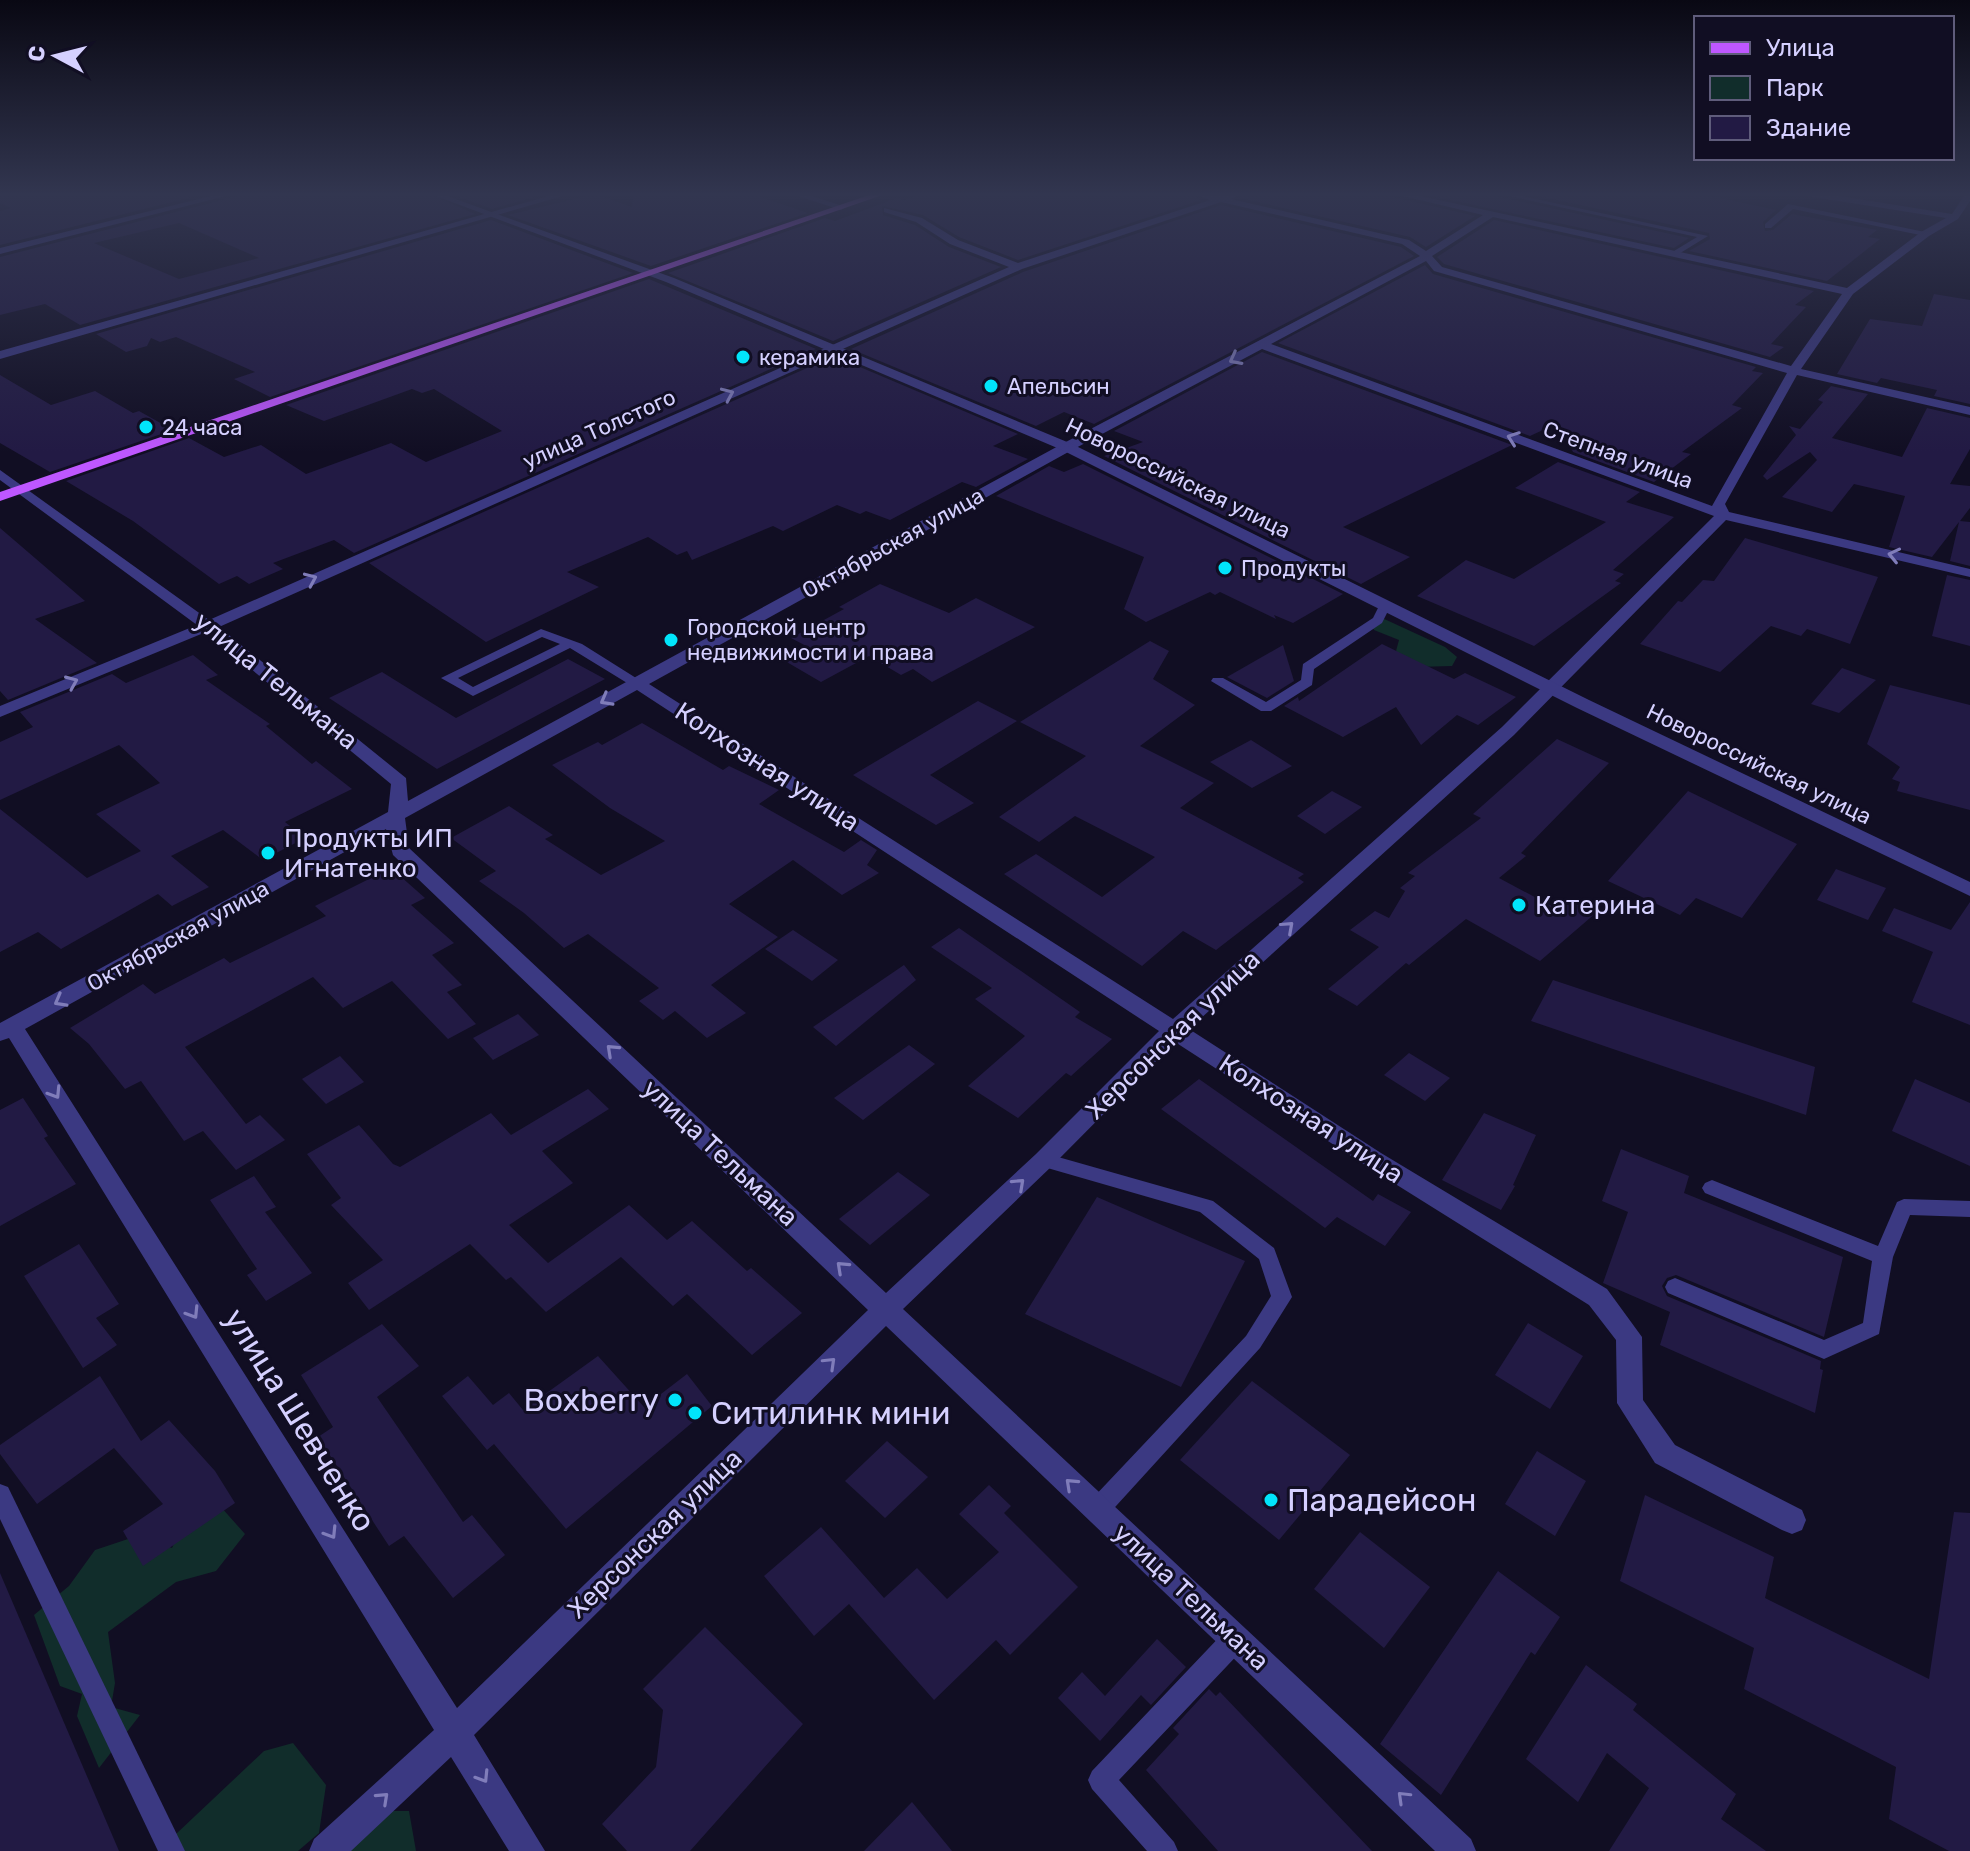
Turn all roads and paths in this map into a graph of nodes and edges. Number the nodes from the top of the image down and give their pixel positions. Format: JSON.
{"nodes":[{"id":1,"x":261,"y":279,"type":"edge"},
{"id":2,"x":633,"y":279,"type":"edge"},
{"id":3,"x":663,"y":279,"type":"edge"},
{"id":4,"x":990,"y":279,"type":"edge"},
{"id":5,"x":1387,"y":279,"type":"edge"},
{"id":6,"x":1474,"y":279,"type":"edge"},
{"id":7,"x":1793,"y":279,"type":"edge"},
{"id":8,"x":1866,"y":279,"type":"edge"},
{"id":9,"x":1849,"y":292,"type":"junction"},
{"id":10,"x":1262,"y":345,"type":"junction"},
{"id":11,"x":834,"y":347,"type":"junction"},
{"id":12,"x":0,"y":355,"type":"edge"},
{"id":13,"x":1794,"y":371,"type":"junction"},
{"id":14,"x":1970,"y":411,"type":"edge"},
{"id":15,"x":1067,"y":447,"type":"junction"},
{"id":16,"x":0,"y":474,"type":"edge"},
{"id":17,"x":23,"y":489,"type":"junction"},
{"id":18,"x":0,"y":497,"type":"edge"},
{"id":19,"x":1723,"y":515,"type":"junction"},
{"id":20,"x":1970,"y":573,"type":"edge"},
{"id":21,"x":1385,"y":605,"type":"junction"},
{"id":22,"x":208,"y":626,"type":"junction"},
{"id":23,"x":569,"y":644,"type":"junction"},
{"id":24,"x":1218,"y":681,"type":"dead end"},
{"id":25,"x":637,"y":683,"type":"junction"},
{"id":26,"x":1553,"y":688,"type":"junction"},
{"id":27,"x":0,"y":712,"type":"edge"},
{"id":28,"x":397,"y":816,"type":"junction"},
{"id":29,"x":1970,"y":890,"type":"edge"},
{"id":30,"x":7,"y":1030,"type":"edge"},
{"id":31,"x":1174,"y":1030,"type":"junction"},
{"id":32,"x":1044,"y":1160,"type":"junction"},
{"id":33,"x":1712,"y":1188,"type":"dead end"},
{"id":34,"x":1970,"y":1209,"type":"edge"},
{"id":35,"x":1883,"y":1257,"type":"junction"},
{"id":36,"x":1675,"y":1287,"type":"dead end"},
{"id":37,"x":886,"y":1309,"type":"junction"},
{"id":38,"x":0,"y":1495,"type":"edge"},
{"id":39,"x":1098,"y":1509,"type":"junction"},
{"id":40,"x":1792,"y":1520,"type":"dead end"},
{"id":41,"x":1236,"y":1638,"type":"junction"},
{"id":42,"x":455,"y":1732,"type":"junction"},
{"id":43,"x":172,"y":1851,"type":"edge"},
{"id":44,"x":326,"y":1851,"type":"edge"},
{"id":45,"x":528,"y":1851,"type":"edge"},
{"id":46,"x":1165,"y":1851,"type":"edge"},
{"id":47,"x":1459,"y":1851,"type":"edge"}],
"edges":[{"from":1,"to":12,"type":"street"},
{"from":2,"to":17,"type":"main road"},
{"from":3,"to":11,"type":"street","name":"Новороссийская улица"},
{"from":4,"to":11,"type":"street","name":"улица Толстого"},
{"from":5,"to":10,"type":"street","name":"Октябрьская улица"},
{"from":6,"to":13,"type":"street"},
{"from":7,"to":9,"type":"street"},
{"from":8,"to":9,"type":"street"},
{"from":9,"to":13,"type":"street"},
{"from":10,"to":15,"type":"street","name":"Октябрьская улица","one_way":true},
{"from":19,"to":10,"type":"street","name":"Степная улица","one_way":true},
{"from":11,"to":15,"type":"street","name":"Новороссийская улица"},
{"from":22,"to":11,"type":"street","name":"улица Толстого","one_way":true},
{"from":13,"to":14,"type":"street"},
{"from":13,"to":19,"type":"street"},
{"from":15,"to":21,"type":"street","name":"Новороссийская улица"},
{"from":15,"to":25,"type":"street","name":"Октябрьская улица"},
{"from":16,"to":17,"type":"street","name":"улица Тельмана"},
{"from":17,"to":18,"type":"main road"},
{"from":17,"to":22,"type":"street","name":"улица Тельмана"},
{"from":20,"to":19,"type":"street","name":"Степная улица","one_way":true},
{"from":19,"to":26,"type":"street","name":"Херсонская улица"},
{"from":21,"to":24,"type":"lane"},
{"from":21,"to":26,"type":"street","name":"Новороссийская улица"},
{"from":27,"to":22,"type":"street","name":"улица Толстого","one_way":true},
{"from":22,"to":28,"type":"street","name":"улица Тельмана"},
{"from":23,"to":23,"type":"lane"},
{"from":23,"to":25,"type":"lane"},
{"from":25,"to":28,"type":"street","name":"Октябрьская улица","one_way":true},
{"from":25,"to":31,"type":"street","name":"Колхозная улица"},
{"from":26,"to":29,"type":"street","name":"Новороссийская улица"},
{"from":31,"to":26,"type":"street","name":"Херсонская улица","one_way":true},
{"from":28,"to":30,"type":"street","name":"Октябрьская улица","one_way":true},
{"from":37,"to":28,"type":"street","name":"улица Тельмана","one_way":true},
{"from":30,"to":42,"type":"street","name":"улица Шевченко","one_way":true},
{"from":31,"to":32,"type":"street","name":"Херсонская улица"},
{"from":31,"to":40,"type":"street","name":"Колхозная улица"},
{"from":37,"to":32,"type":"street","name":"Херсонская улица","one_way":true},
{"from":32,"to":39,"type":"lane"},
{"from":33,"to":35,"type":"lane"},
{"from":34,"to":35,"type":"lane"},
{"from":35,"to":36,"type":"lane"},
{"from":39,"to":37,"type":"street","name":"улица Тельмана","one_way":true},
{"from":42,"to":37,"type":"street","name":"Херсонская улица","one_way":true},
{"from":38,"to":43,"type":"lane"},
{"from":39,"to":41,"type":"street","name":"улица Тельмана"},
{"from":41,"to":46,"type":"lane"},
{"from":47,"to":41,"type":"street","name":"улица Тельмана","one_way":true},
{"from":44,"to":42,"type":"street","name":"Херсонская улица","one_way":true},
{"from":42,"to":45,"type":"street","name":"улица Шевченко","one_way":true}]}
